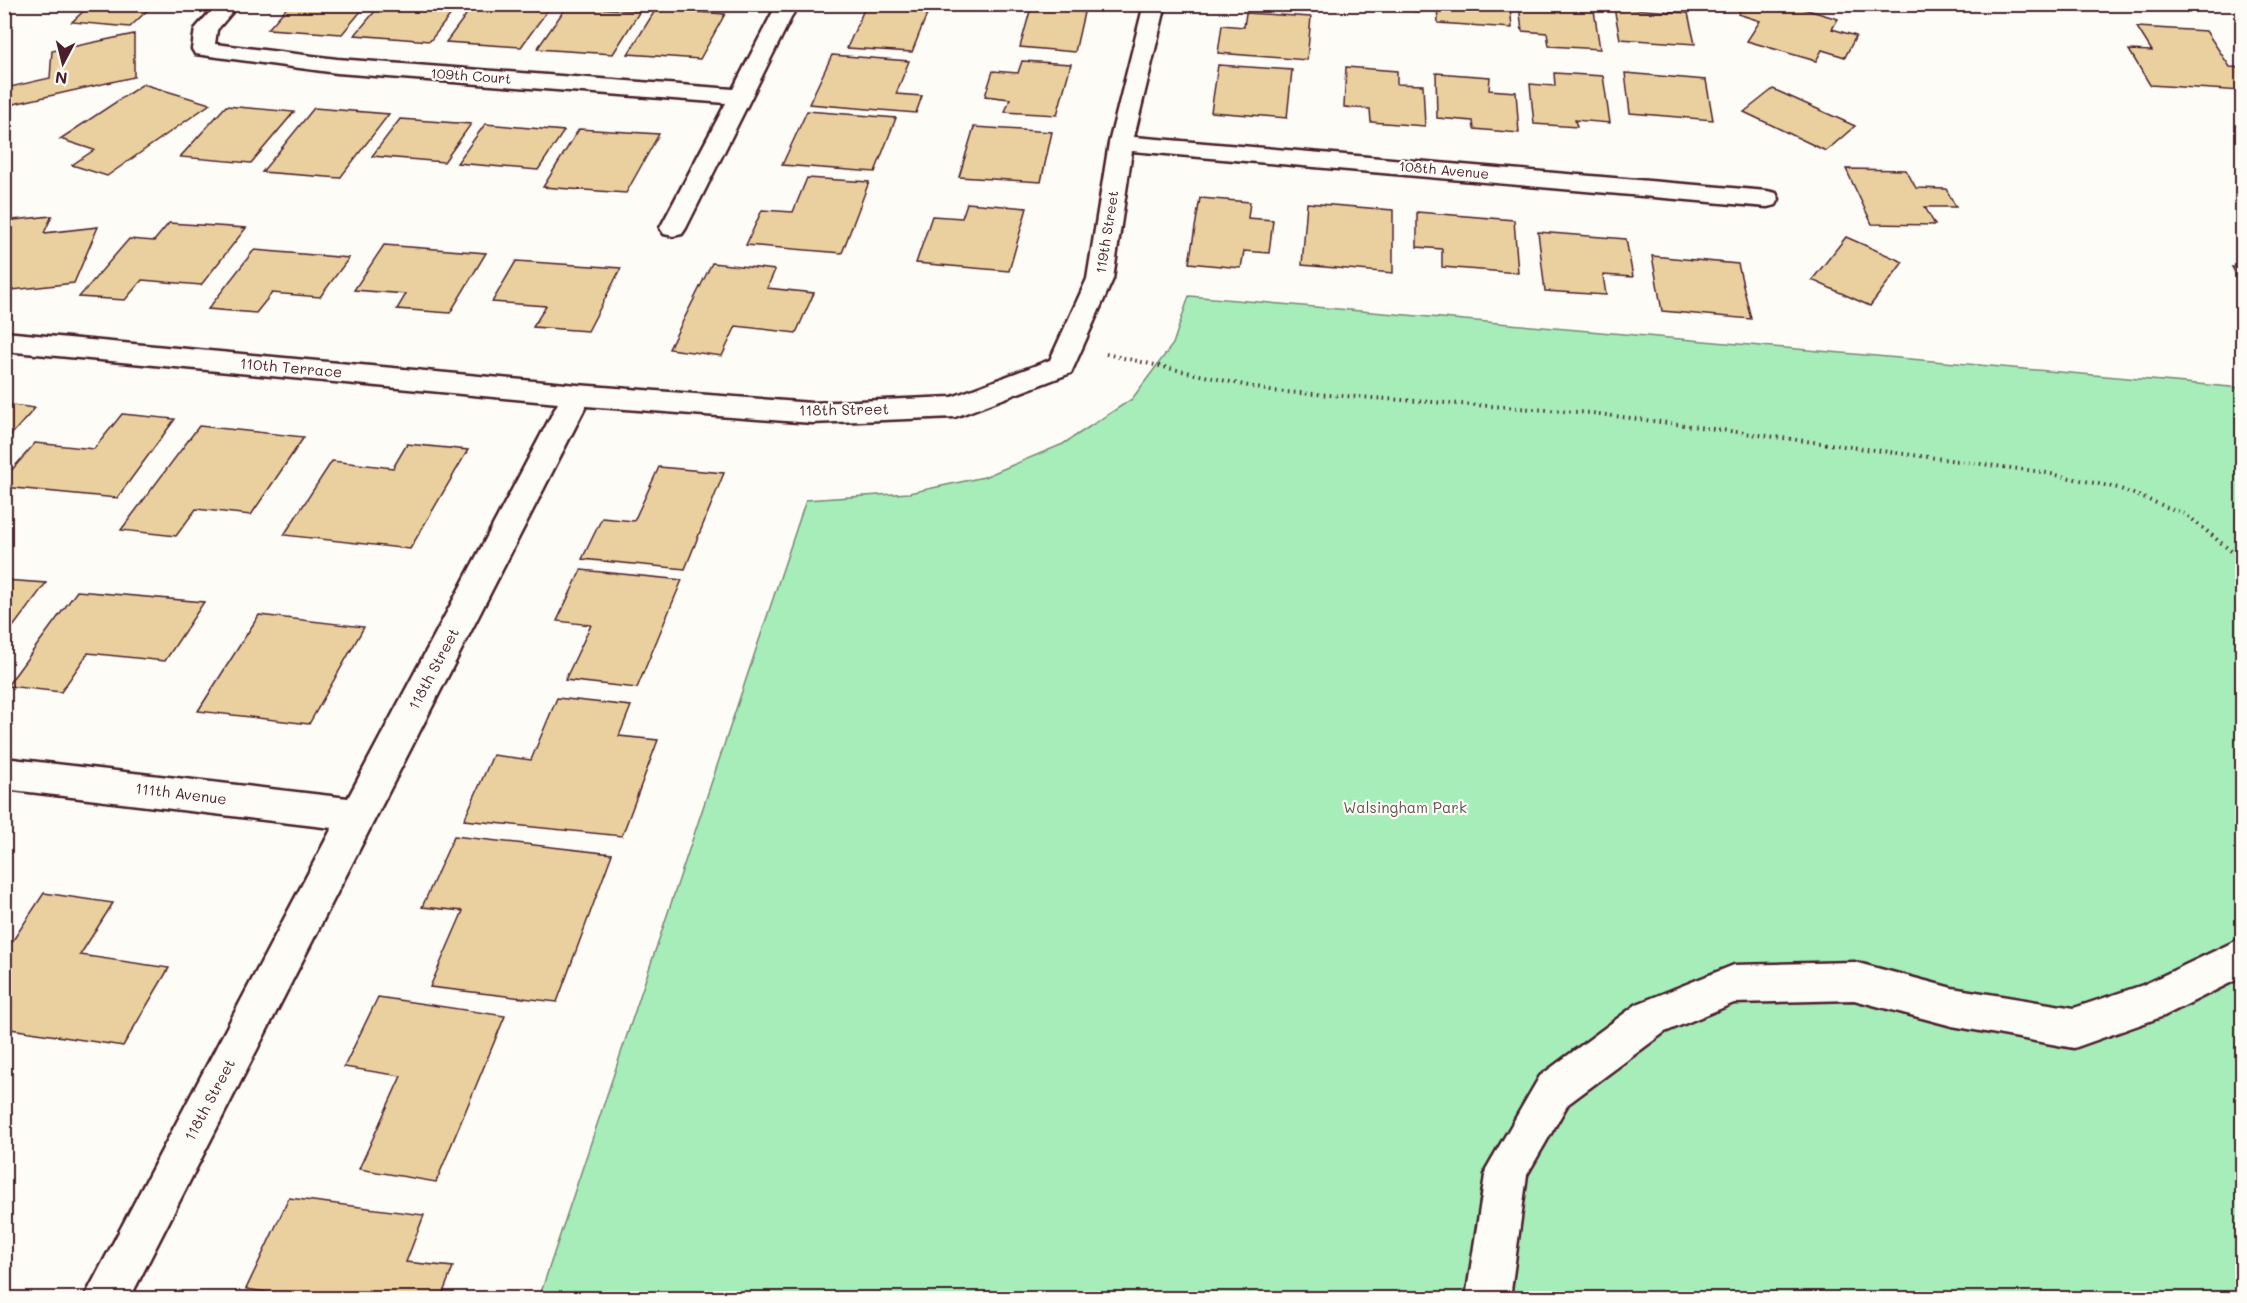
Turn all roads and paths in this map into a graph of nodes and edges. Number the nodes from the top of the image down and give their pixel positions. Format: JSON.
{"nodes":[{"id":1,"x":229,"y":4,"type":"edge"},
{"id":2,"x":788,"y":4,"type":"edge"},
{"id":3,"x":1155,"y":4,"type":"edge"},
{"id":4,"x":741,"y":97,"type":"junction"},
{"id":5,"x":1121,"y":143,"type":"junction"},
{"id":6,"x":1767,"y":199,"type":"dead end"},
{"id":7,"x":674,"y":228,"type":"dead end"},
{"id":8,"x":4,"y":341,"type":"edge"},
{"id":9,"x":1070,"y":346,"type":"junction"},
{"id":10,"x":577,"y":395,"type":"junction"},
{"id":11,"x":976,"y":399,"type":"joint"},
{"id":12,"x":2242,"y":587,"type":"edge"},
{"id":13,"x":4,"y":773,"type":"edge"},
{"id":14,"x":2242,"y":786,"type":"edge"},
{"id":15,"x":358,"y":815,"type":"junction"},
{"id":16,"x":2242,"y":842,"type":"edge"},
{"id":17,"x":2242,"y":957,"type":"edge"},
{"id":18,"x":106,"y":1299,"type":"edge"},
{"id":19,"x":1488,"y":1299,"type":"edge"}],
"edges":[{"from":1,"to":4,"type":"street","name":"109th Court"},
{"from":2,"to":4,"type":"street"},
{"from":3,"to":5,"type":"street","name":"119th Street"},
{"from":4,"to":7,"type":"street"},
{"from":5,"to":6,"type":"street","name":"108th Avenue"},
{"from":5,"to":9,"type":"street","name":"119th Street"},
{"from":8,"to":10,"type":"street","name":"110th Terrace"},
{"from":9,"to":11,"type":"street","name":"119th Street"},
{"from":9,"to":12,"type":"path"},
{"from":10,"to":11,"type":"street","name":"118th Street"},
{"from":10,"to":15,"type":"street","name":"118th Street"},
{"from":13,"to":15,"type":"street","name":"111th Avenue"},
{"from":14,"to":16,"type":"path"},
{"from":15,"to":18,"type":"street","name":"118th Street"},
{"from":17,"to":19,"type":"street"}]}
